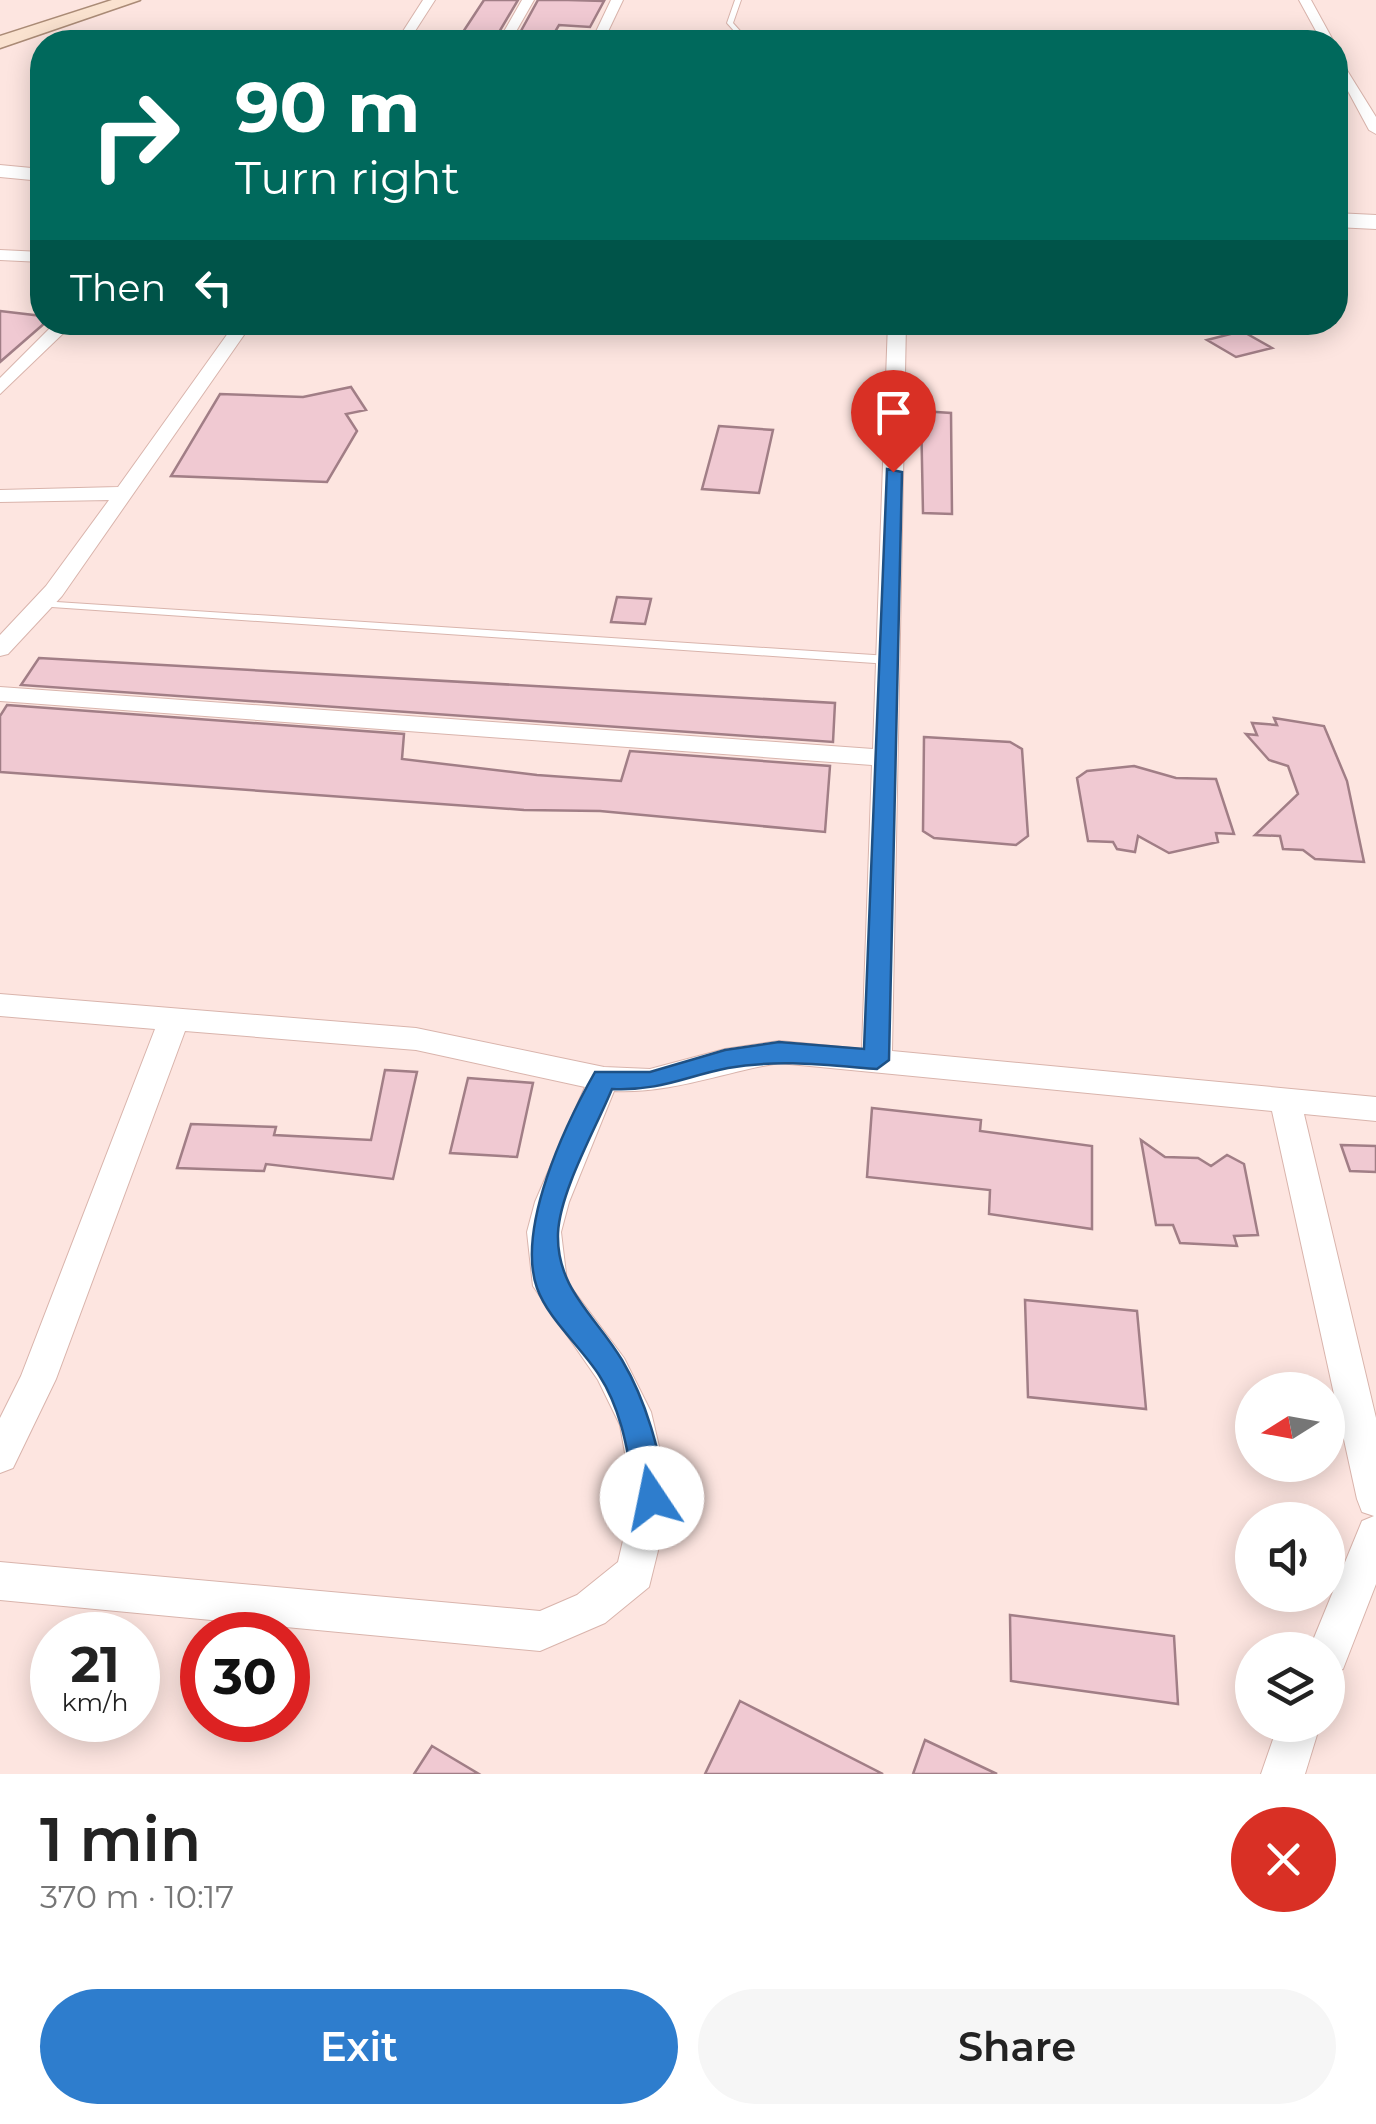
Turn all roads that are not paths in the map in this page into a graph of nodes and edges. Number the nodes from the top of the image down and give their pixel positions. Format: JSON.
{"nodes":[{"id":1,"x":131,"y":0,"type":"edge"},
{"id":2,"x":429,"y":0,"type":"edge"},
{"id":3,"x":528,"y":0,"type":"edge"},
{"id":4,"x":617,"y":0,"type":"edge"},
{"id":5,"x":738,"y":0,"type":"edge"},
{"id":6,"x":1305,"y":0,"type":"edge"},
{"id":7,"x":37,"y":30,"type":"edge"},
{"id":8,"x":410,"y":30,"type":"edge"},
{"id":9,"x":511,"y":30,"type":"edge"},
{"id":10,"x":603,"y":30,"type":"edge"},
{"id":11,"x":736,"y":30,"type":"edge"},
{"id":12,"x":1321,"y":30,"type":"edge"},
{"id":13,"x":30,"y":32,"type":"edge"},
{"id":14,"x":0,"y":42,"type":"edge"},
{"id":15,"x":1348,"y":79,"type":"edge"},
{"id":16,"x":1376,"y":130,"type":"edge"},
{"id":17,"x":0,"y":172,"type":"edge"},
{"id":18,"x":30,"y":174,"type":"edge"},
{"id":19,"x":0,"y":187,"type":"edge"},
{"id":20,"x":30,"y":188,"type":"edge"},
{"id":21,"x":1348,"y":221,"type":"edge"},
{"id":22,"x":1376,"y":222,"type":"edge"},
{"id":23,"x":1348,"y":237,"type":"edge"},
{"id":24,"x":1376,"y":238,"type":"edge"},
{"id":25,"x":0,"y":254,"type":"edge"},
{"id":26,"x":30,"y":255,"type":"edge"},
{"id":27,"x":53,"y":335,"type":"edge"},
{"id":28,"x":235,"y":335,"type":"edge"},
{"id":29,"x":897,"y":335,"type":"edge"},
{"id":30,"x":4,"y":381,"type":"edge"},
{"id":31,"x":123,"y":493,"type":"junction"},
{"id":32,"x":0,"y":496,"type":"edge"},
{"id":33,"x":41,"y":604,"type":"junction"},
{"id":34,"x":0,"y":649,"type":"edge"},
{"id":35,"x":889,"y":660,"type":"junction"},
{"id":36,"x":0,"y":694,"type":"edge"},
{"id":37,"x":886,"y":758,"type":"junction"},
{"id":38,"x":0,"y":1005,"type":"edge"},
{"id":39,"x":174,"y":1019,"type":"junction"},
{"id":40,"x":877,"y":1060,"type":"junction"},
{"id":41,"x":604,"y":1079,"type":"junction"},
{"id":42,"x":1285,"y":1100,"type":"junction"},
{"id":43,"x":1376,"y":1109,"type":"edge"},
{"id":44,"x":0,"y":1456,"type":"edge"},
{"id":45,"x":1376,"y":1499,"type":"edge"},
{"id":46,"x":1376,"y":1534,"type":"edge"},
{"id":47,"x":0,"y":1582,"type":"edge"},
{"id":48,"x":1337,"y":1632,"type":"edge"},
{"id":49,"x":1293,"y":1742,"type":"edge"},
{"id":50,"x":1283,"y":1774,"type":"edge"}],
"edges":[{"from":1,"to":7,"type":"main road"},
{"from":2,"to":8,"type":"street"},
{"from":3,"to":9,"type":"street"},
{"from":4,"to":10,"type":"street"},
{"from":5,"to":11,"type":"lane"},
{"from":6,"to":12,"type":"street"},
{"from":13,"to":14,"type":"main road"},
{"from":15,"to":16,"type":"street"},
{"from":17,"to":18,"type":"main road"},
{"from":19,"to":20,"type":"main road"},
{"from":21,"to":22,"type":"main road"},
{"from":23,"to":24,"type":"main road"},
{"from":25,"to":26,"type":"street"},
{"from":27,"to":30,"type":"street"},
{"from":28,"to":31,"type":"street"},
{"from":29,"to":35,"type":"street"},
{"from":31,"to":32,"type":"street"},
{"from":31,"to":33,"type":"street"},
{"from":33,"to":34,"type":"street"},
{"from":33,"to":35,"type":"lane"},
{"from":35,"to":37,"type":"street"},
{"from":36,"to":37,"type":"street"},
{"from":37,"to":40,"type":"street"},
{"from":38,"to":39,"type":"street"},
{"from":39,"to":41,"type":"street"},
{"from":39,"to":44,"type":"street"},
{"from":40,"to":41,"type":"street"},
{"from":40,"to":42,"type":"street"},
{"from":41,"to":47,"type":"street"},
{"from":42,"to":43,"type":"street"},
{"from":42,"to":45,"type":"street"},
{"from":46,"to":48,"type":"street"},
{"from":49,"to":50,"type":"street"}]}
